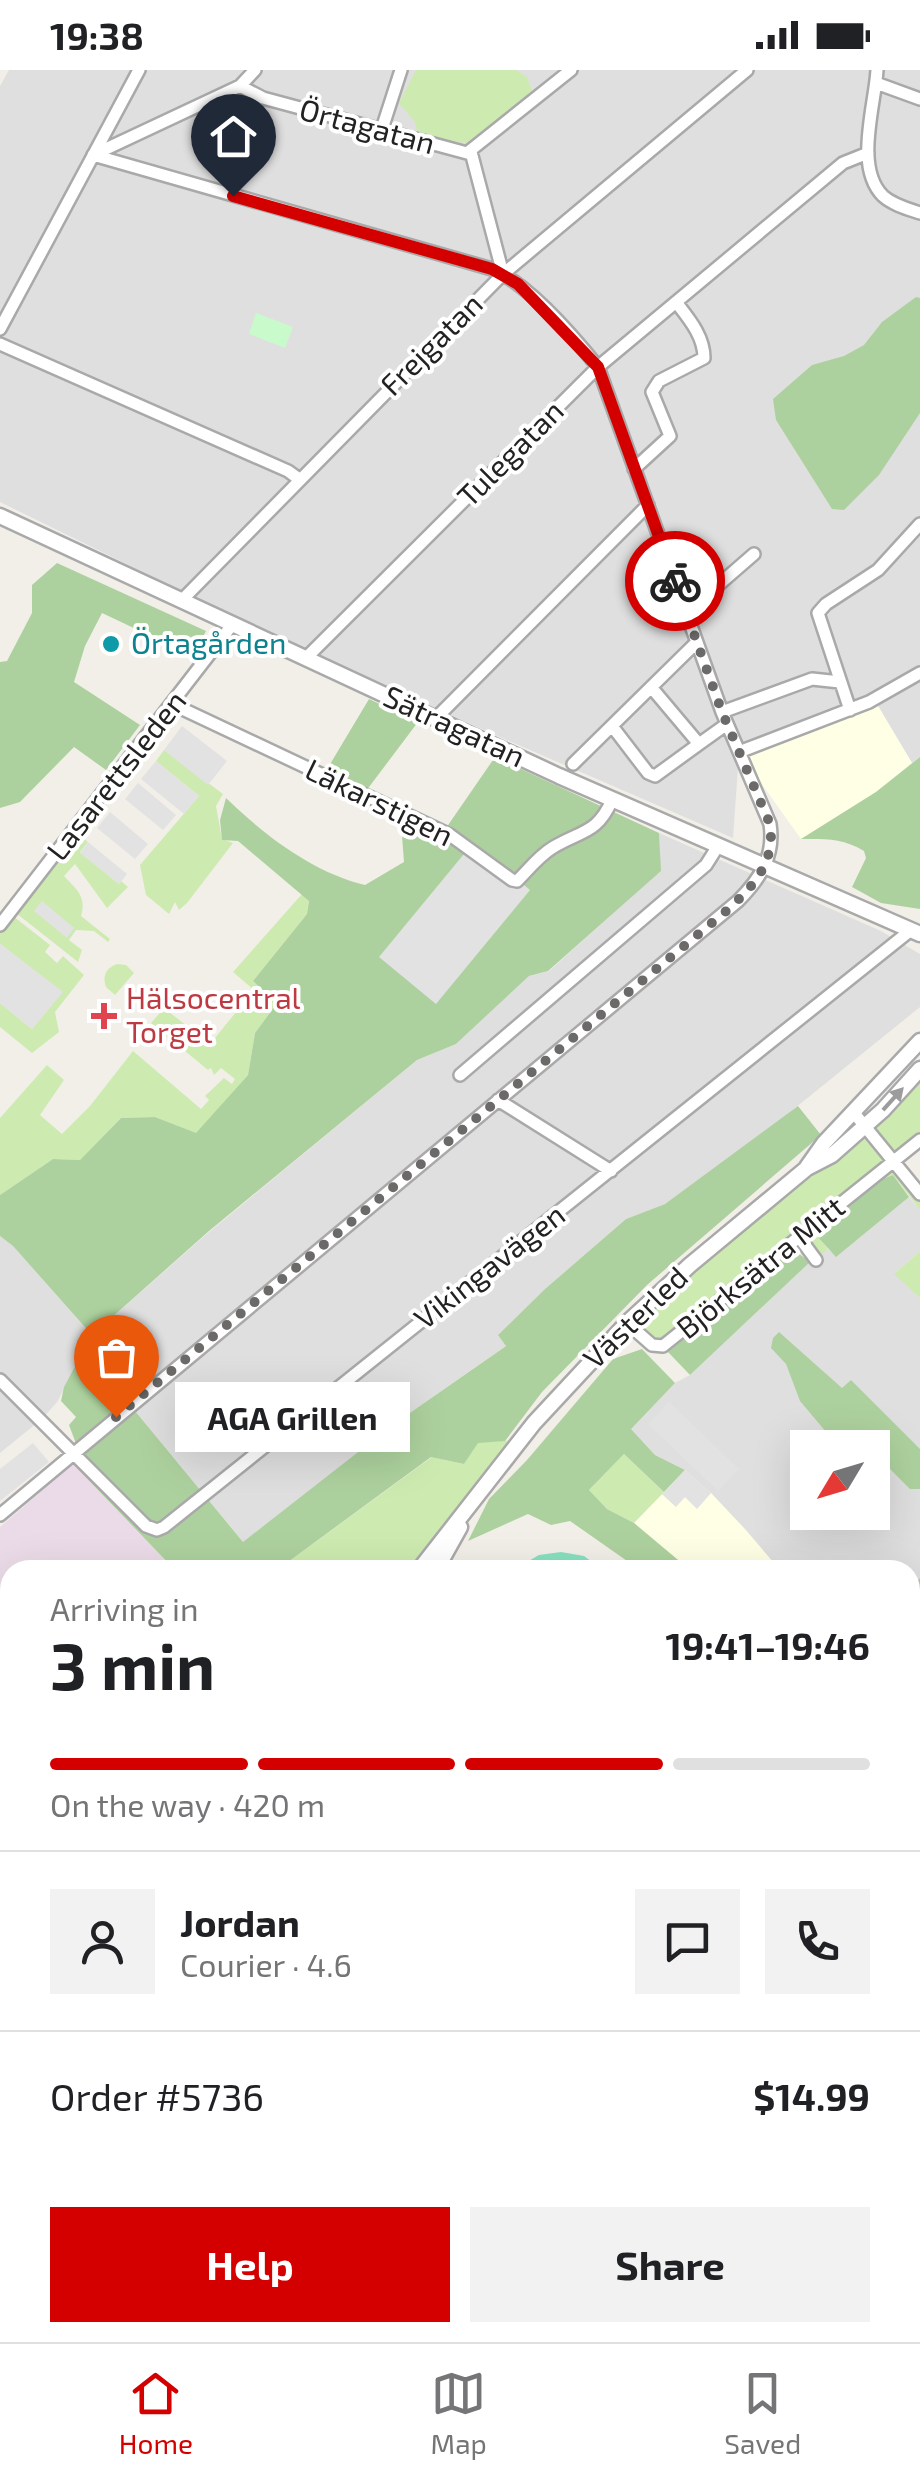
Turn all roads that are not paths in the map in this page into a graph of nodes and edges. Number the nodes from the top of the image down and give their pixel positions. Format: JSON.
{"nodes":[{"id":1,"x":139,"y":70,"type":"edge"},
{"id":2,"x":254,"y":70,"type":"edge"},
{"id":3,"x":400,"y":70,"type":"edge"},
{"id":4,"x":570,"y":70,"type":"edge"},
{"id":5,"x":747,"y":70,"type":"edge"},
{"id":6,"x":876,"y":77,"type":"edge"},
{"id":7,"x":240,"y":86,"type":"junction"},
{"id":8,"x":920,"y":100,"type":"edge"},
{"id":9,"x":381,"y":132,"type":"junction"},
{"id":10,"x":470,"y":152,"type":"junction"},
{"id":11,"x":868,"y":153,"type":"junction"},
{"id":12,"x":94,"y":156,"type":"junction"},
{"id":13,"x":920,"y":213,"type":"edge"},
{"id":14,"x":503,"y":274,"type":"junction"},
{"id":15,"x":676,"y":302,"type":"junction"},
{"id":16,"x":0,"y":328,"type":"edge"},
{"id":17,"x":0,"y":344,"type":"edge"},
{"id":18,"x":598,"y":367,"type":"junction"},
{"id":19,"x":634,"y":470,"type":"junction"},
{"id":20,"x":298,"y":479,"type":"junction"},
{"id":21,"x":648,"y":505,"type":"junction"},
{"id":22,"x":0,"y":516,"type":"edge"},
{"id":23,"x":920,"y":524,"type":"edge"},
{"id":24,"x":754,"y":554,"type":"dead end"},
{"id":25,"x":181,"y":601,"type":"junction"},
{"id":26,"x":686,"y":613,"type":"junction"},
{"id":27,"x":232,"y":625,"type":"junction"},
{"id":28,"x":698,"y":642,"type":"junction"},
{"id":29,"x":306,"y":658,"type":"junction"},
{"id":30,"x":920,"y":673,"type":"edge"},
{"id":31,"x":840,"y":682,"type":"junction"},
{"id":32,"x":651,"y":687,"type":"junction"},
{"id":33,"x":172,"y":704,"type":"junction"},
{"id":34,"x":850,"y":710,"type":"junction"},
{"id":35,"x":725,"y":718,"type":"junction"},
{"id":36,"x":435,"y":719,"type":"junction"},
{"id":37,"x":612,"y":726,"type":"junction"},
{"id":38,"x":699,"y":744,"type":"junction"},
{"id":39,"x":739,"y":752,"type":"junction"},
{"id":40,"x":573,"y":764,"type":"dead end"},
{"id":41,"x":612,"y":800,"type":"junction"},
{"id":42,"x":718,"y":846,"type":"junction"},
{"id":43,"x":765,"y":867,"type":"junction"},
{"id":44,"x":0,"y":925,"type":"edge"},
{"id":45,"x":917,"y":932,"type":"edge"},
{"id":46,"x":920,"y":1040,"type":"edge"},
{"id":47,"x":920,"y":1069,"type":"edge"},
{"id":48,"x":460,"y":1075,"type":"dead end"},
{"id":49,"x":498,"y":1100,"type":"junction"},
{"id":50,"x":854,"y":1113,"type":"junction"},
{"id":51,"x":864,"y":1126,"type":"junction"},
{"id":52,"x":920,"y":1140,"type":"edge"},
{"id":53,"x":894,"y":1162,"type":"junction"},
{"id":54,"x":807,"y":1168,"type":"junction"},
{"id":55,"x":612,"y":1171,"type":"junction"},
{"id":56,"x":920,"y":1194,"type":"edge"},
{"id":57,"x":799,"y":1237,"type":"junction"},
{"id":58,"x":816,"y":1260,"type":"dead end"},
{"id":59,"x":627,"y":1323,"type":"junction"},
{"id":60,"x":0,"y":1380,"type":"edge"},
{"id":61,"x":73,"y":1453,"type":"junction"},
{"id":62,"x":484,"y":1486,"type":"junction"},
{"id":63,"x":0,"y":1514,"type":"edge"},
{"id":64,"x":426,"y":1560,"type":"edge"},
{"id":65,"x":442,"y":1560,"type":"edge"}],
"edges":[{"from":1,"to":12,"type":"street"},
{"from":2,"to":7,"type":"street"},
{"from":3,"to":9,"type":"street"},
{"from":4,"to":10,"type":"street","name":"Örtagatan"},
{"from":5,"to":14,"type":"street","name":"Frejgatan"},
{"from":6,"to":8,"type":"street"},
{"from":6,"to":11,"type":"street"},
{"from":7,"to":9,"type":"street","name":"Örtagatan"},
{"from":7,"to":12,"type":"street"},
{"from":9,"to":10,"type":"street","name":"Örtagatan"},
{"from":10,"to":14,"type":"street"},
{"from":11,"to":13,"type":"street"},
{"from":11,"to":15,"type":"street","name":"Tulegatan"},
{"from":12,"to":14,"type":"street"},
{"from":12,"to":16,"type":"street"},
{"from":14,"to":18,"type":"street"},
{"from":14,"to":20,"type":"street","name":"Frejgatan"},
{"from":15,"to":18,"type":"street","name":"Tulegatan"},
{"from":15,"to":19,"type":"street"},
{"from":17,"to":20,"type":"street"},
{"from":18,"to":19,"type":"street"},
{"from":18,"to":29,"type":"street","name":"Tulegatan"},
{"from":19,"to":21,"type":"street"},
{"from":20,"to":25,"type":"street","name":"Frejgatan"},
{"from":21,"to":26,"type":"street"},
{"from":21,"to":36,"type":"street"},
{"from":22,"to":25,"type":"street","name":"Sätragatan"},
{"from":23,"to":31,"type":"street"},
{"from":24,"to":26,"type":"street"},
{"from":25,"to":27,"type":"street","name":"Sätragatan"},
{"from":26,"to":28,"type":"street"},
{"from":27,"to":29,"type":"street","name":"Sätragatan"},
{"from":27,"to":33,"type":"street","name":"Lasarettsleden"},
{"from":28,"to":32,"type":"street"},
{"from":28,"to":35,"type":"street"},
{"from":29,"to":36,"type":"street","name":"Sätragatan"},
{"from":30,"to":34,"type":"street"},
{"from":31,"to":34,"type":"street"},
{"from":31,"to":35,"type":"street"},
{"from":32,"to":37,"type":"street"},
{"from":32,"to":38,"type":"street"},
{"from":33,"to":41,"type":"street","name":"Läkarstigen"},
{"from":33,"to":44,"type":"street","name":"Lasarettsleden"},
{"from":34,"to":39,"type":"street"},
{"from":35,"to":38,"type":"street"},
{"from":35,"to":39,"type":"street"},
{"from":36,"to":41,"type":"street","name":"Sätragatan"},
{"from":37,"to":38,"type":"street"},
{"from":37,"to":40,"type":"street"},
{"from":39,"to":43,"type":"street"},
{"from":41,"to":42,"type":"street","name":"Sätragatan"},
{"from":42,"to":43,"type":"street","name":"Sätragatan"},
{"from":42,"to":48,"type":"street"},
{"from":43,"to":45,"type":"street","name":"Sätragatan"},
{"from":43,"to":49,"type":"street"},
{"from":45,"to":55,"type":"street","name":"Vikingavägen"},
{"from":46,"to":50,"type":"street","name":"Västerled"},
{"from":51,"to":47,"type":"street","name":"Västerled","one_way":true},
{"from":49,"to":55,"type":"street"},
{"from":49,"to":61,"type":"street"},
{"from":50,"to":51,"type":"street"},
{"from":50,"to":54,"type":"street","name":"Västerled"},
{"from":51,"to":53,"type":"street"},
{"from":51,"to":54,"type":"street","name":"Västerled"},
{"from":52,"to":53,"type":"street","name":"Björksätra Mitt"},
{"from":53,"to":56,"type":"street"},
{"from":53,"to":57,"type":"street","name":"Björksätra Mitt"},
{"from":54,"to":59,"type":"street","name":"Västerled"},
{"from":55,"to":61,"type":"street","name":"Vikingavägen"},
{"from":57,"to":58,"type":"street"},
{"from":57,"to":59,"type":"street","name":"Björksätra Mitt"},
{"from":59,"to":62,"type":"street","name":"Västerled"},
{"from":60,"to":61,"type":"street","name":"Vikingavägen"},
{"from":61,"to":63,"type":"street"},
{"from":62,"to":64,"type":"street","name":"Västerled"},
{"from":62,"to":65,"type":"street","name":"Västerled"}]}
